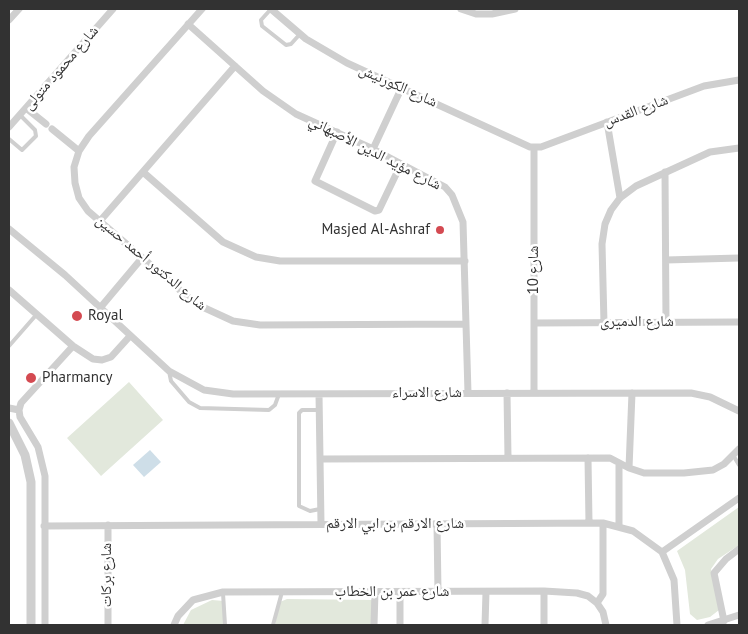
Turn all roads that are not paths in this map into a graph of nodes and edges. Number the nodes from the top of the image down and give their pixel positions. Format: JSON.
{"nodes":[{"id":1,"x":19,"y":9,"type":"edge"},
{"id":2,"x":113,"y":9,"type":"edge"},
{"id":3,"x":202,"y":9,"type":"edge"},
{"id":4,"x":271,"y":9,"type":"edge"},
{"id":5,"x":461,"y":9,"type":"edge"},
{"id":6,"x":515,"y":9,"type":"edge"},
{"id":7,"x":9,"y":20,"type":"edge"},
{"id":8,"x":188,"y":24,"type":"junction"},
{"id":9,"x":300,"y":33,"type":"junction"},
{"id":10,"x":235,"y":66,"type":"junction"},
{"id":11,"x":739,"y":80,"type":"edge"},
{"id":12,"x":401,"y":89,"type":"junction"},
{"id":13,"x":26,"y":108,"type":"junction"},
{"id":14,"x":20,"y":115,"type":"junction"},
{"id":15,"x":607,"y":122,"type":"junction"},
{"id":16,"x":9,"y":127,"type":"edge"},
{"id":17,"x":337,"y":132,"type":"junction"},
{"id":18,"x":9,"y":139,"type":"edge"},
{"id":19,"x":534,"y":148,"type":"junction"},
{"id":20,"x":739,"y":148,"type":"edge"},
{"id":21,"x":373,"y":149,"type":"junction"},
{"id":22,"x":79,"y":151,"type":"junction"},
{"id":23,"x":401,"y":164,"type":"junction"},
{"id":24,"x":143,"y":172,"type":"junction"},
{"id":25,"x":665,"y":172,"type":"junction"},
{"id":26,"x":620,"y":198,"type":"junction"},
{"id":27,"x":100,"y":222,"type":"junction"},
{"id":28,"x":10,"y":232,"type":"edge"},
{"id":29,"x":142,"y":258,"type":"junction"},
{"id":30,"x":739,"y":258,"type":"edge"},
{"id":31,"x":666,"y":260,"type":"junction"},
{"id":32,"x":464,"y":261,"type":"junction"},
{"id":33,"x":9,"y":290,"type":"edge"},
{"id":34,"x":100,"y":308,"type":"junction"},
{"id":35,"x":37,"y":314,"type":"junction"},
{"id":36,"x":666,"y":322,"type":"junction"},
{"id":37,"x":739,"y":322,"type":"edge"},
{"id":38,"x":534,"y":323,"type":"junction"},
{"id":39,"x":604,"y":323,"type":"junction"},
{"id":40,"x":466,"y":324,"type":"junction"},
{"id":41,"x":130,"y":336,"type":"junction"},
{"id":42,"x":9,"y":346,"type":"edge"},
{"id":43,"x":73,"y":346,"type":"junction"},
{"id":44,"x":169,"y":370,"type":"junction"},
{"id":45,"x":632,"y":392,"type":"junction"},
{"id":46,"x":468,"y":393,"type":"junction"},
{"id":47,"x":507,"y":393,"type":"junction"},
{"id":48,"x":534,"y":393,"type":"junction"},
{"id":49,"x":279,"y":394,"type":"junction"},
{"id":50,"x":319,"y":394,"type":"junction"},
{"id":51,"x":9,"y":408,"type":"edge"},
{"id":52,"x":19,"y":410,"type":"junction"},
{"id":53,"x":320,"y":410,"type":"junction"},
{"id":54,"x":739,"y":411,"type":"edge"},
{"id":55,"x":9,"y":423,"type":"edge"},
{"id":56,"x":739,"y":449,"type":"edge"},
{"id":57,"x":733,"y":456,"type":"junction"},
{"id":58,"x":508,"y":458,"type":"junction"},
{"id":59,"x":588,"y":458,"type":"junction"},
{"id":60,"x":321,"y":459,"type":"junction"},
{"id":61,"x":619,"y":463,"type":"junction"},
{"id":62,"x":739,"y":465,"type":"edge"},
{"id":63,"x":629,"y":468,"type":"junction"},
{"id":64,"x":739,"y":498,"type":"edge"},
{"id":65,"x":321,"y":508,"type":"junction"},
{"id":66,"x":589,"y":523,"type":"junction"},
{"id":67,"x":604,"y":523,"type":"junction"},
{"id":68,"x":321,"y":524,"type":"junction"},
{"id":69,"x":437,"y":524,"type":"junction"},
{"id":70,"x":108,"y":525,"type":"junction"},
{"id":71,"x":44,"y":526,"type":"junction"},
{"id":72,"x":619,"y":526,"type":"junction"},
{"id":73,"x":739,"y":549,"type":"edge"},
{"id":74,"x":662,"y":552,"type":"junction"},
{"id":75,"x":544,"y":591,"type":"junction"},
{"id":76,"x":223,"y":592,"type":"junction"},
{"id":77,"x":282,"y":592,"type":"junction"},
{"id":78,"x":375,"y":592,"type":"junction"},
{"id":79,"x":400,"y":592,"type":"junction"},
{"id":80,"x":438,"y":592,"type":"junction"},
{"id":81,"x":486,"y":592,"type":"junction"},
{"id":82,"x":597,"y":603,"type":"junction"},
{"id":83,"x":739,"y":615,"type":"edge"},
{"id":84,"x":724,"y":621,"type":"junction"},
{"id":85,"x":31,"y":625,"type":"edge"},
{"id":86,"x":45,"y":625,"type":"edge"},
{"id":87,"x":108,"y":625,"type":"edge"},
{"id":88,"x":174,"y":625,"type":"edge"},
{"id":89,"x":226,"y":625,"type":"edge"},
{"id":90,"x":273,"y":625,"type":"edge"},
{"id":91,"x":374,"y":625,"type":"edge"},
{"id":92,"x":400,"y":625,"type":"edge"},
{"id":93,"x":485,"y":625,"type":"edge"},
{"id":94,"x":544,"y":625,"type":"edge"},
{"id":95,"x":606,"y":625,"type":"edge"},
{"id":96,"x":677,"y":625,"type":"edge"},
{"id":97,"x":708,"y":625,"type":"edge"}],
"edges":[{"from":1,"to":7,"type":"street"},
{"from":2,"to":13,"type":"street","name":"شارع محمود متولى"},
{"from":3,"to":8,"type":"street","name":"شارع الدكتور أحمد حسين"},
{"from":4,"to":9,"type":"street","name":"شارع الكورنيش"},
{"from":4,"to":9,"type":"lane"},
{"from":5,"to":6,"type":"street"},
{"from":8,"to":10,"type":"street","name":"شارع مؤيد الدين الأصبهاني"},
{"from":8,"to":22,"type":"street","name":"شارع الدكتور أحمد حسين"},
{"from":9,"to":12,"type":"street","name":"شارع الكورنيش"},
{"from":10,"to":17,"type":"street","name":"شارع مؤيد الدين الأصبهاني"},
{"from":10,"to":24,"type":"street"},
{"from":11,"to":15,"type":"street","name":"شارع القدس"},
{"from":12,"to":19,"type":"street","name":"شارع الكورنيش"},
{"from":12,"to":21,"type":"street"},
{"from":13,"to":14,"type":"street","name":"شارع محمود متولى"},
{"from":13,"to":22,"type":"street"},
{"from":14,"to":16,"type":"street","name":"شارع محمود متولى"},
{"from":14,"to":18,"type":"lane"},
{"from":15,"to":19,"type":"street","name":"شارع القدس"},
{"from":15,"to":26,"type":"street"},
{"from":17,"to":21,"type":"street","name":"شارع مؤيد الدين الأصبهاني"},
{"from":17,"to":23,"type":"street"},
{"from":19,"to":38,"type":"street","name":"شارع 10"},
{"from":20,"to":25,"type":"street"},
{"from":21,"to":23,"type":"street","name":"شارع مؤيد الدين الأصبهاني"},
{"from":22,"to":27,"type":"street","name":"شارع الدكتور أحمد حسين"},
{"from":23,"to":32,"type":"street","name":"شارع مؤيد الدين الأصبهاني"},
{"from":24,"to":27,"type":"street"},
{"from":24,"to":32,"type":"street"},
{"from":25,"to":26,"type":"street"},
{"from":25,"to":31,"type":"street"},
{"from":26,"to":39,"type":"street"},
{"from":27,"to":29,"type":"street","name":"شارع الدكتور أحمد حسين"},
{"from":28,"to":34,"type":"street","name":"شارع الاسراء"},
{"from":29,"to":34,"type":"street"},
{"from":29,"to":40,"type":"street","name":"شارع الدكتور أحمد حسين"},
{"from":30,"to":31,"type":"street"},
{"from":31,"to":36,"type":"street"},
{"from":32,"to":40,"type":"street","name":"شارع مؤيد الدين الأصبهاني"},
{"from":33,"to":35,"type":"street"},
{"from":34,"to":41,"type":"street","name":"شارع الاسراء"},
{"from":35,"to":42,"type":"lane"},
{"from":35,"to":43,"type":"street"},
{"from":36,"to":37,"type":"street","name":"شارع الدميرى"},
{"from":36,"to":39,"type":"street","name":"شارع الدميرى"},
{"from":38,"to":39,"type":"street","name":"شارع الدميرى"},
{"from":38,"to":48,"type":"street","name":"شارع 10"},
{"from":40,"to":46,"type":"street","name":"شارع مؤيد الدين الأصبهاني"},
{"from":41,"to":43,"type":"street"},
{"from":41,"to":44,"type":"street","name":"شارع الاسراء"},
{"from":43,"to":52,"type":"street"},
{"from":44,"to":49,"type":"street","name":"شارع الاسراء"},
{"from":44,"to":49,"type":"lane"},
{"from":45,"to":48,"type":"street","name":"شارع الاسراء"},
{"from":45,"to":54,"type":"street","name":"شارع الاسراء"},
{"from":45,"to":63,"type":"street"},
{"from":46,"to":47,"type":"street","name":"شارع الاسراء"},
{"from":46,"to":50,"type":"street","name":"شارع الاسراء"},
{"from":47,"to":48,"type":"street","name":"شارع الاسراء"},
{"from":47,"to":58,"type":"street"},
{"from":49,"to":50,"type":"street","name":"شارع الاسراء"},
{"from":50,"to":53,"type":"street"},
{"from":51,"to":52,"type":"street"},
{"from":52,"to":71,"type":"street"},
{"from":53,"to":60,"type":"street"},
{"from":53,"to":65,"type":"lane"},
{"from":55,"to":85,"type":"street"},
{"from":56,"to":57,"type":"street"},
{"from":57,"to":62,"type":"lane"},
{"from":57,"to":63,"type":"street"},
{"from":58,"to":59,"type":"street"},
{"from":58,"to":60,"type":"street"},
{"from":59,"to":61,"type":"street"},
{"from":59,"to":66,"type":"street"},
{"from":60,"to":65,"type":"street"},
{"from":61,"to":63,"type":"street"},
{"from":61,"to":72,"type":"street"},
{"from":64,"to":74,"type":"street"},
{"from":65,"to":68,"type":"street"},
{"from":66,"to":67,"type":"street","name":"شارع الارقم بن ابي الارقم"},
{"from":66,"to":69,"type":"street","name":"شارع الارقم بن ابي الارقم"},
{"from":67,"to":72,"type":"street","name":"شارع الارقم بن ابي الارقم"},
{"from":67,"to":82,"type":"street"},
{"from":68,"to":69,"type":"street","name":"شارع الارقم بن ابي الارقم"},
{"from":68,"to":70,"type":"street","name":"شارع الارقم بن ابي الارقم"},
{"from":69,"to":80,"type":"street"},
{"from":70,"to":71,"type":"street","name":"شارع الارقم بن ابي الارقم"},
{"from":70,"to":87,"type":"street","name":"شارع بركات"},
{"from":71,"to":86,"type":"street"},
{"from":72,"to":74,"type":"street","name":"شارع الارقم بن ابي الارقم"},
{"from":73,"to":84,"type":"street"},
{"from":74,"to":96,"type":"street"},
{"from":75,"to":81,"type":"street","name":"شارع عمر بن الخطاب"},
{"from":75,"to":82,"type":"street","name":"شارع عمر بن الخطاب"},
{"from":75,"to":94,"type":"street"},
{"from":76,"to":77,"type":"street","name":"شارع عمر بن الخطاب"},
{"from":76,"to":88,"type":"street","name":"شارع عمر بن الخطاب"},
{"from":76,"to":89,"type":"lane"},
{"from":77,"to":78,"type":"street","name":"شارع عمر بن الخطاب"},
{"from":77,"to":90,"type":"lane"},
{"from":78,"to":79,"type":"street","name":"شارع عمر بن الخطاب"},
{"from":78,"to":91,"type":"street"},
{"from":79,"to":80,"type":"street","name":"شارع عمر بن الخطاب"},
{"from":79,"to":92,"type":"street"},
{"from":80,"to":81,"type":"street","name":"شارع عمر بن الخطاب"},
{"from":81,"to":93,"type":"street"},
{"from":82,"to":95,"type":"street"},
{"from":83,"to":84,"type":"street"},
{"from":84,"to":97,"type":"street"}]}
